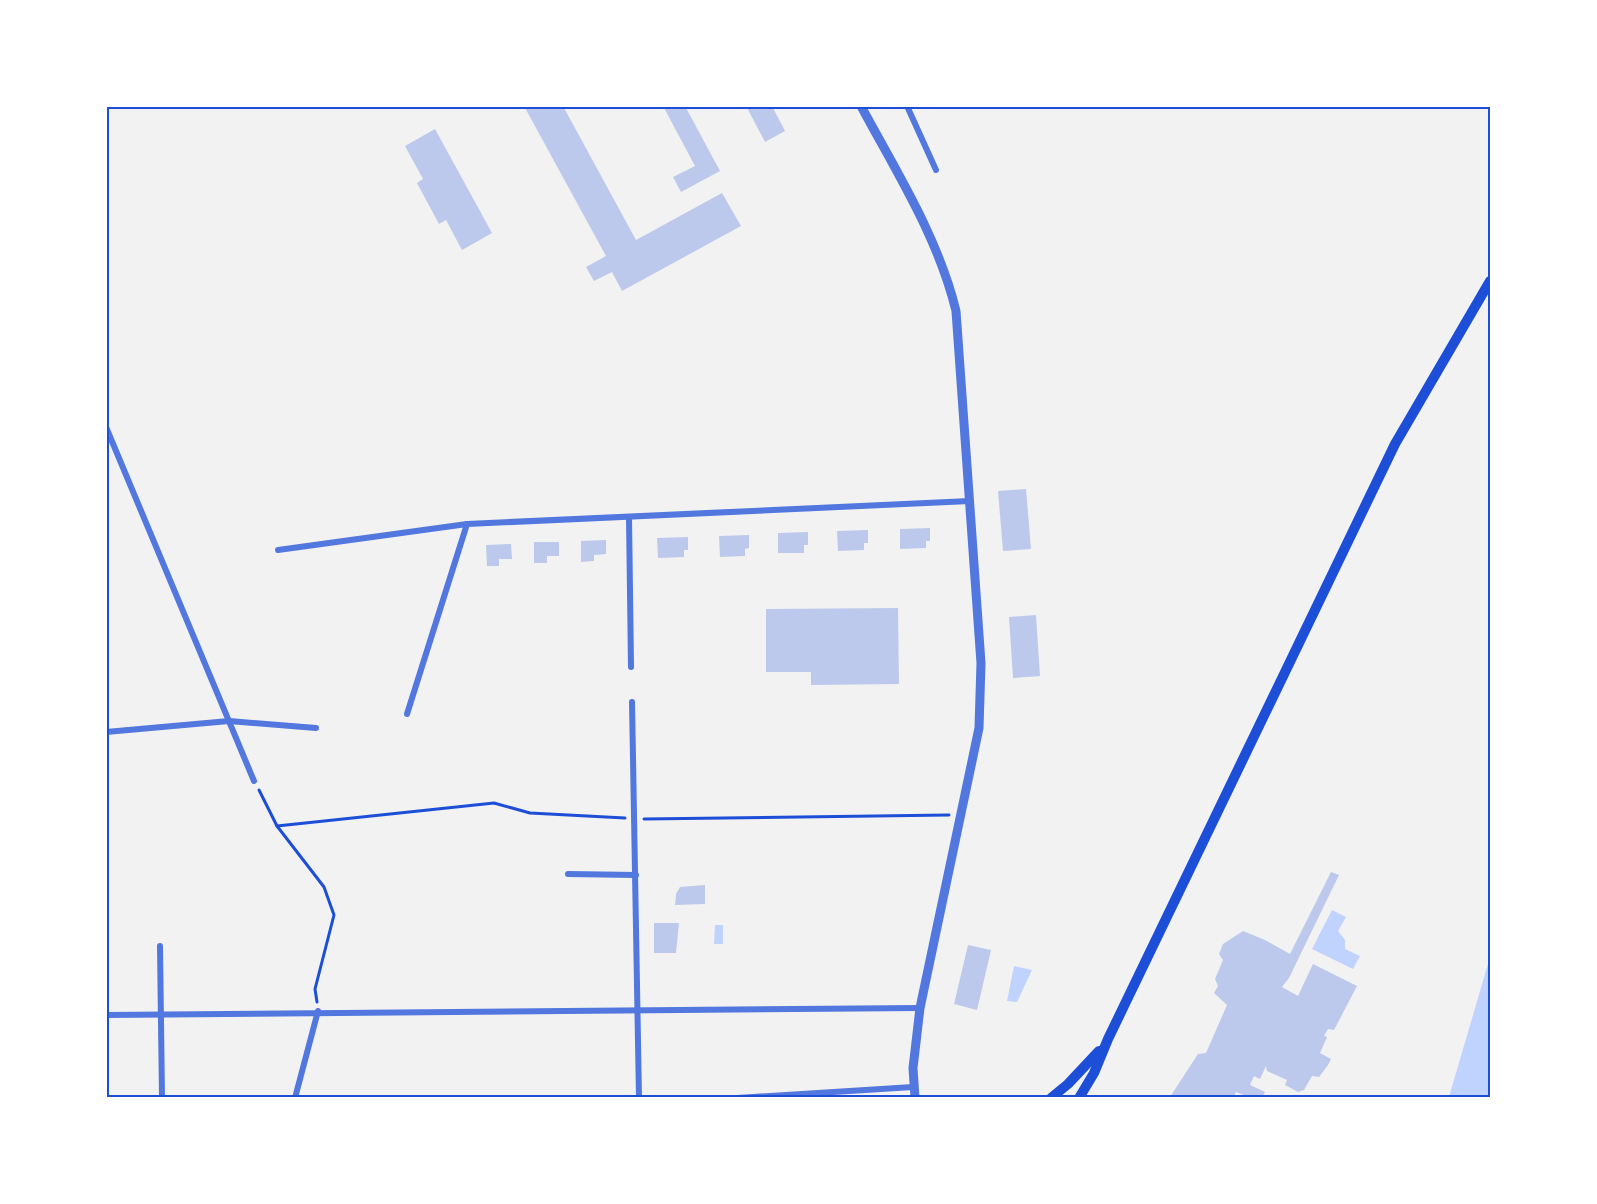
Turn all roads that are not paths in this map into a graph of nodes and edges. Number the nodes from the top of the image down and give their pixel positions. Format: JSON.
{"nodes":[{"id":1,"x":861,"y":106,"type":"edge"},
{"id":2,"x":908,"y":106,"type":"edge"},
{"id":3,"x":936,"y":170,"type":"dead end"},
{"id":4,"x":1491,"y":281,"type":"edge"},
{"id":5,"x":106,"y":427,"type":"edge"},
{"id":6,"x":970,"y":501,"type":"junction"},
{"id":7,"x":629,"y":517,"type":"junction"},
{"id":8,"x":467,"y":524,"type":"junction"},
{"id":9,"x":278,"y":550,"type":"dead end"},
{"id":10,"x":631,"y":667,"type":"dead end"},
{"id":11,"x":632,"y":702,"type":"dead end"},
{"id":12,"x":407,"y":714,"type":"dead end"},
{"id":13,"x":229,"y":722,"type":"junction"},
{"id":14,"x":316,"y":728,"type":"dead end"},
{"id":15,"x":106,"y":732,"type":"edge"},
{"id":16,"x":254,"y":781,"type":"road end"},
{"id":17,"x":568,"y":874,"type":"dead end"},
{"id":18,"x":636,"y":875,"type":"junction"},
{"id":19,"x":160,"y":946,"type":"dead end"},
{"id":20,"x":921,"y":1008,"type":"junction"},
{"id":21,"x":318,"y":1011,"type":"junction"},
{"id":22,"x":161,"y":1012,"type":"junction"},
{"id":23,"x":638,"y":1012,"type":"junction"},
{"id":24,"x":106,"y":1015,"type":"edge"},
{"id":25,"x":1108,"y":1039,"type":"junction"},
{"id":26,"x":914,"y":1087,"type":"junction"},
{"id":27,"x":162,"y":1098,"type":"edge"},
{"id":28,"x":295,"y":1098,"type":"edge"},
{"id":29,"x":639,"y":1098,"type":"edge"},
{"id":30,"x":736,"y":1098,"type":"edge"},
{"id":31,"x":915,"y":1098,"type":"edge"},
{"id":32,"x":1051,"y":1098,"type":"edge"},
{"id":33,"x":1079,"y":1098,"type":"edge"}],
"edges":[{"from":1,"to":6,"type":"street"},
{"from":2,"to":3,"type":"street"},
{"from":4,"to":25,"type":"main road"},
{"from":5,"to":13,"type":"street"},
{"from":6,"to":7,"type":"street"},
{"from":6,"to":20,"type":"street"},
{"from":7,"to":8,"type":"street"},
{"from":7,"to":10,"type":"street"},
{"from":8,"to":9,"type":"street"},
{"from":8,"to":12,"type":"street"},
{"from":11,"to":18,"type":"street"},
{"from":13,"to":14,"type":"street"},
{"from":13,"to":15,"type":"street"},
{"from":13,"to":16,"type":"street"},
{"from":17,"to":18,"type":"street"},
{"from":18,"to":23,"type":"street"},
{"from":19,"to":22,"type":"street"},
{"from":20,"to":23,"type":"street"},
{"from":20,"to":26,"type":"street"},
{"from":21,"to":22,"type":"street"},
{"from":21,"to":23,"type":"street"},
{"from":21,"to":28,"type":"street"},
{"from":22,"to":24,"type":"street"},
{"from":22,"to":27,"type":"street"},
{"from":23,"to":29,"type":"street"},
{"from":25,"to":32,"type":"main road"},
{"from":25,"to":33,"type":"main road"},
{"from":26,"to":30,"type":"street"},
{"from":26,"to":31,"type":"street"}]}
